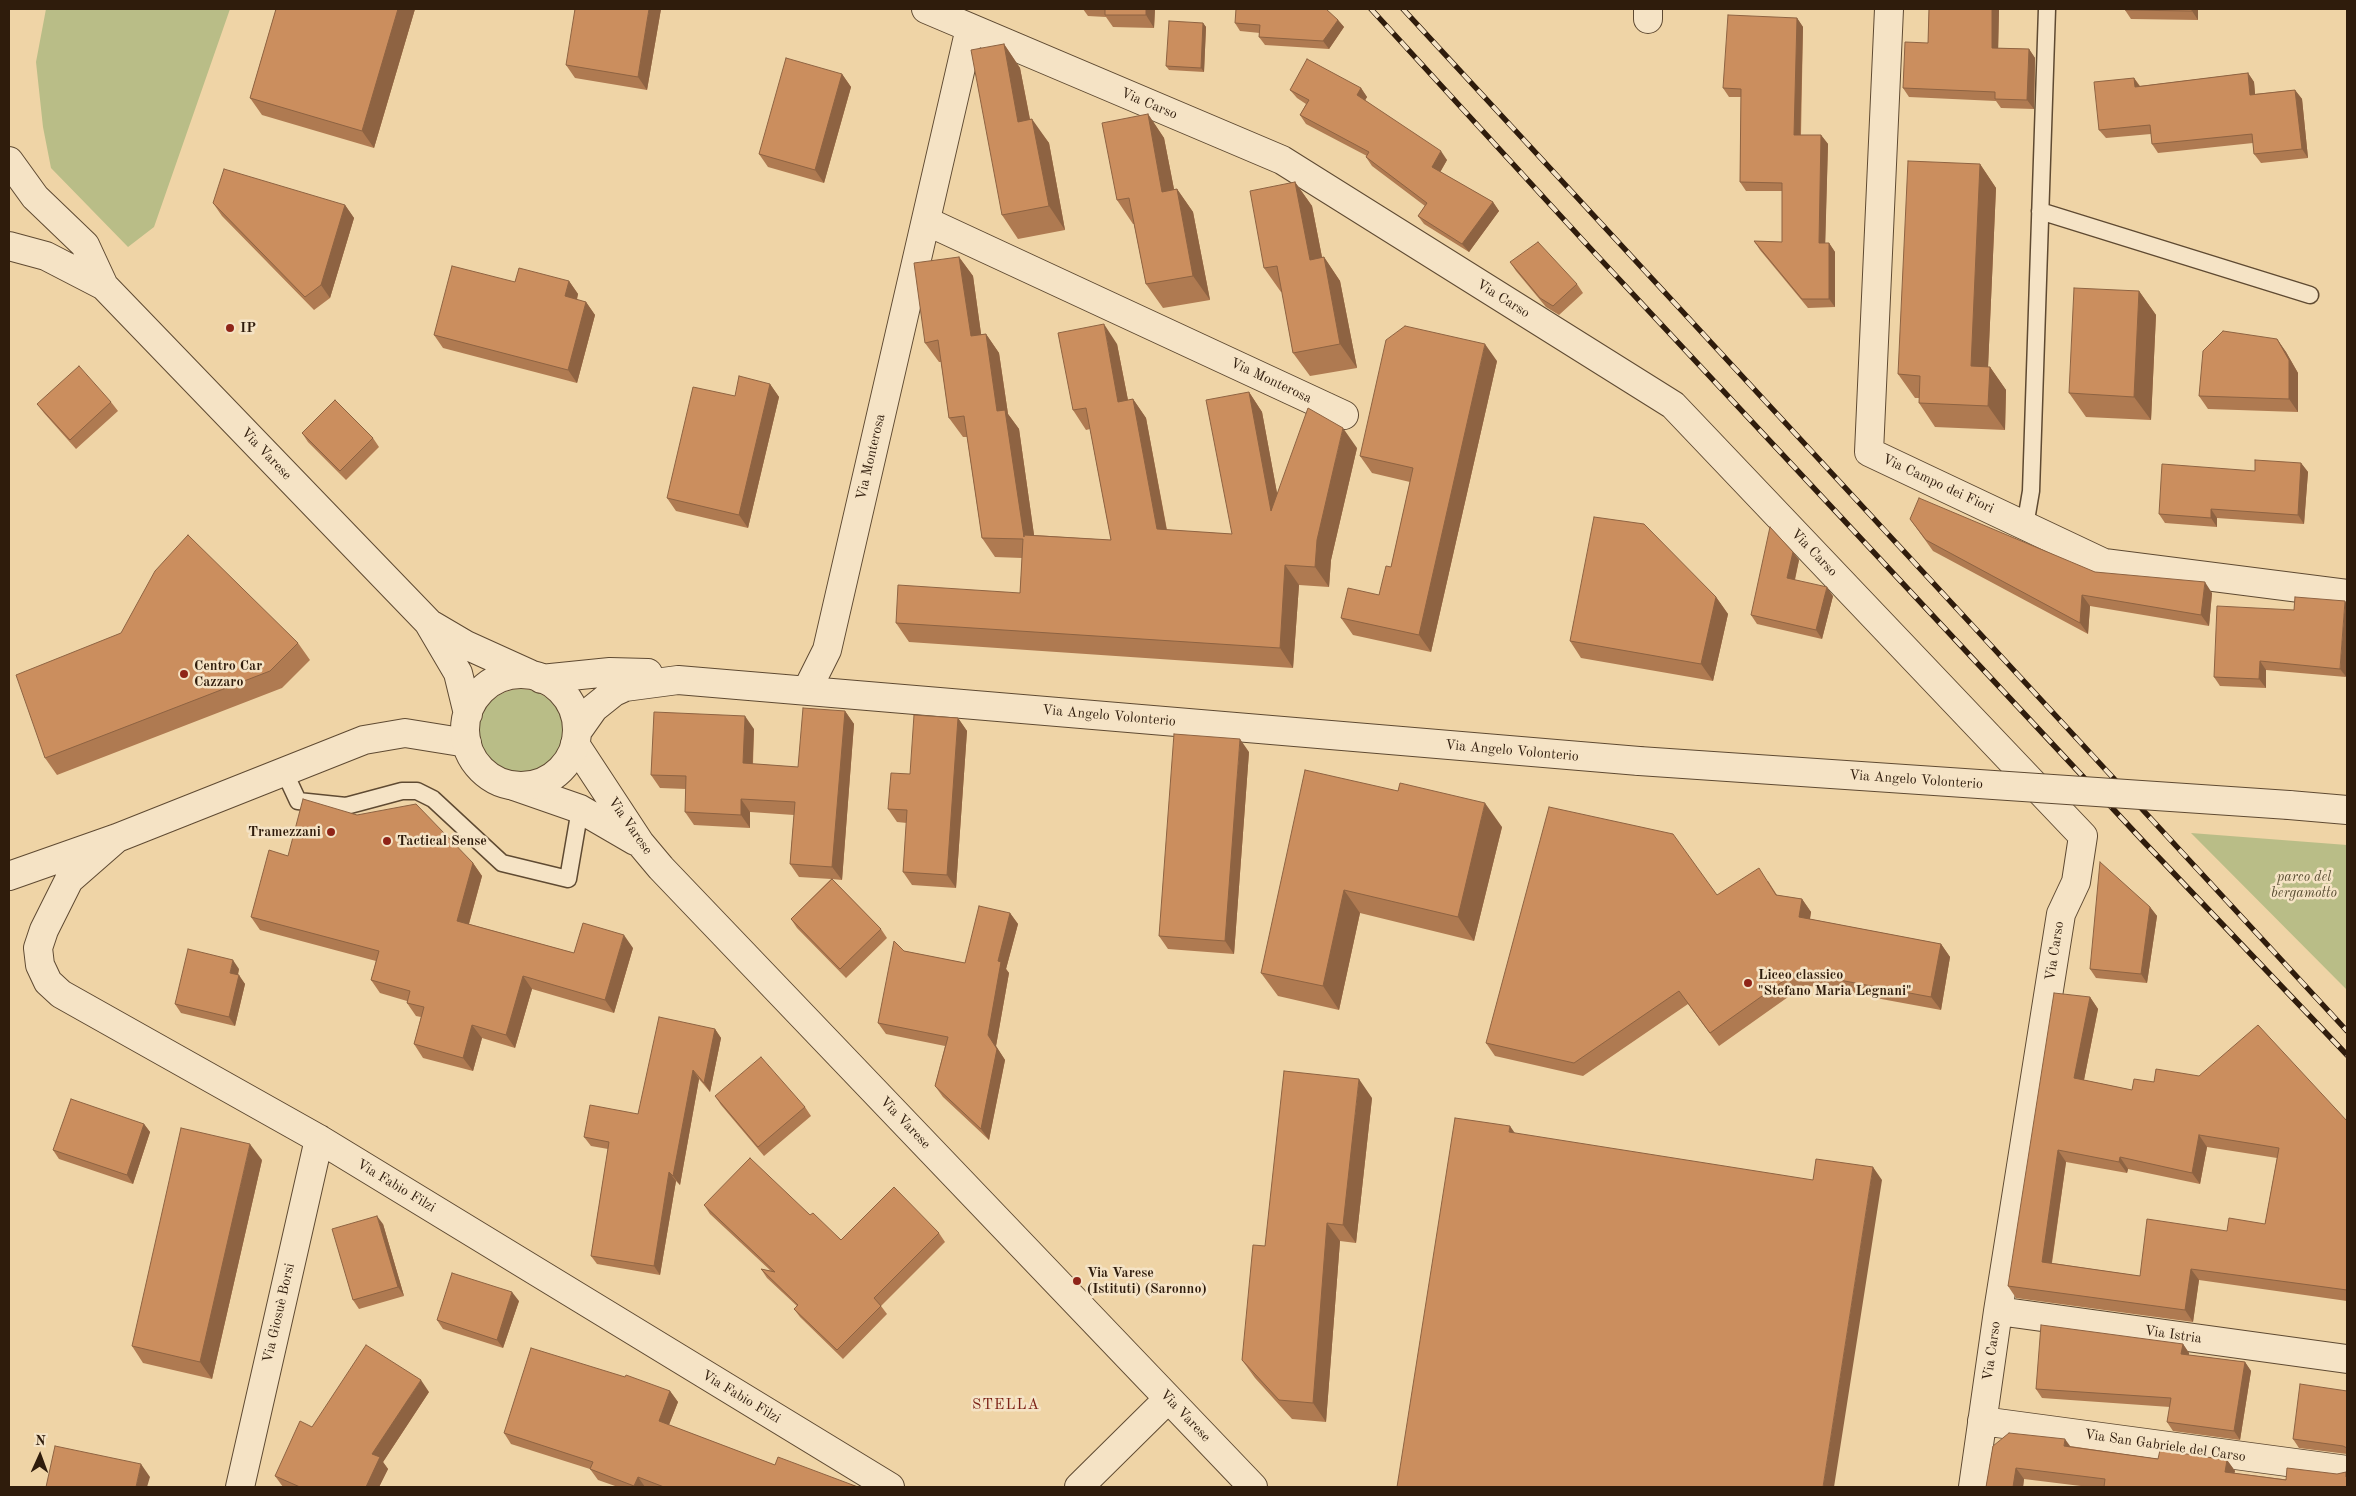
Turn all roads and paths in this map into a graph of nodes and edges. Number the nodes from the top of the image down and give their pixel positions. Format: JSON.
{"nodes":[{"id":1,"x":926,"y":9,"type":"edge"},
{"id":2,"x":1889,"y":9,"type":"edge"},
{"id":3,"x":2047,"y":9,"type":"edge"},
{"id":4,"x":970,"y":28,"type":"junction"},
{"id":5,"x":9,"y":161,"type":"edge"},
{"id":6,"x":2040,"y":211,"type":"junction"},
{"id":7,"x":926,"y":221,"type":"junction"},
{"id":8,"x":9,"y":246,"type":"edge"},
{"id":9,"x":104,"y":286,"type":"junction"},
{"id":10,"x":2310,"y":295,"type":"dead end"},
{"id":11,"x":1344,"y":415,"type":"dead end"},
{"id":12,"x":2025,"y":526,"type":"junction"},
{"id":13,"x":2347,"y":594,"type":"edge"},
{"id":14,"x":428,"y":622,"type":"junction"},
{"id":15,"x":538,"y":677,"type":"junction"},
{"id":16,"x":678,"y":680,"type":"junction"},
{"id":17,"x":807,"y":690,"type":"junction"},
{"id":18,"x":468,"y":714,"type":"junction"},
{"id":19,"x":576,"y":738,"type":"junction"},
{"id":20,"x":467,"y":743,"type":"junction"},
{"id":21,"x":284,"y":771,"type":"junction"},
{"id":22,"x":514,"y":786,"type":"junction"},
{"id":23,"x":580,"y":809,"type":"junction"},
{"id":24,"x":2347,"y":810,"type":"edge"},
{"id":25,"x":117,"y":838,"type":"junction"},
{"id":26,"x":640,"y":843,"type":"junction"},
{"id":27,"x":9,"y":876,"type":"edge"},
{"id":28,"x":319,"y":1139,"type":"junction"},
{"id":29,"x":1998,"y":1310,"type":"junction"},
{"id":30,"x":2347,"y":1359,"type":"edge"},
{"id":31,"x":1168,"y":1399,"type":"junction"},
{"id":32,"x":1982,"y":1421,"type":"junction"},
{"id":33,"x":2347,"y":1470,"type":"edge"},
{"id":34,"x":240,"y":1487,"type":"edge"},
{"id":35,"x":890,"y":1487,"type":"edge"},
{"id":36,"x":1079,"y":1487,"type":"edge"},
{"id":37,"x":1253,"y":1487,"type":"edge"},
{"id":38,"x":1973,"y":1487,"type":"edge"}],
"edges":[{"from":1,"to":4,"type":"street","name":"Via Carso"},
{"from":2,"to":12,"type":"street","name":"Via Campo dei Fiori"},
{"from":3,"to":6,"type":"lane"},
{"from":4,"to":7,"type":"street","name":"Via Monterosa"},
{"from":4,"to":29,"type":"street","name":"Via Carso"},
{"from":5,"to":9,"type":"street","name":"Via Varese"},
{"from":6,"to":10,"type":"lane"},
{"from":6,"to":12,"type":"lane"},
{"from":7,"to":11,"type":"street","name":"Via Monterosa"},
{"from":7,"to":17,"type":"street","name":"Via Monterosa"},
{"from":8,"to":9,"type":"street","name":"Via Varese"},
{"from":9,"to":14,"type":"street","name":"Via Varese"},
{"from":12,"to":13,"type":"street","name":"Via Campo dei Fiori"},
{"from":14,"to":15,"type":"street","name":"Via Varese"},
{"from":14,"to":18,"type":"street","name":"Via Varese"},
{"from":15,"to":16,"type":"street","name":"Via Angelo Volonterio"},
{"from":15,"to":18,"type":"street"},
{"from":15,"to":19,"type":"street"},
{"from":16,"to":17,"type":"street","name":"Via Angelo Volonterio"},
{"from":16,"to":19,"type":"street","name":"Via Angelo Volonterio"},
{"from":17,"to":24,"type":"street","name":"Via Angelo Volonterio","bridge":true},
{"from":18,"to":20,"type":"street"},
{"from":19,"to":22,"type":"street"},
{"from":19,"to":26,"type":"street","name":"Via Varese"},
{"from":20,"to":21,"type":"street"},
{"from":20,"to":22,"type":"street"},
{"from":21,"to":23,"type":"lane"},
{"from":21,"to":25,"type":"street"},
{"from":22,"to":23,"type":"street"},
{"from":23,"to":26,"type":"street"},
{"from":25,"to":27,"type":"street"},
{"from":25,"to":28,"type":"street","name":"Via Fabio Filzi"},
{"from":26,"to":31,"type":"street","name":"Via Varese"},
{"from":28,"to":34,"type":"street","name":"Via Giosuè Borsi"},
{"from":28,"to":35,"type":"street","name":"Via Fabio Filzi"},
{"from":29,"to":30,"type":"street","name":"Via Istria"},
{"from":29,"to":32,"type":"street","name":"Via Carso"},
{"from":31,"to":36,"type":"street"},
{"from":31,"to":37,"type":"street","name":"Via Varese"},
{"from":32,"to":33,"type":"street","name":"Via San Gabriele del Carso"},
{"from":32,"to":38,"type":"street","name":"Via Carso"}]}
